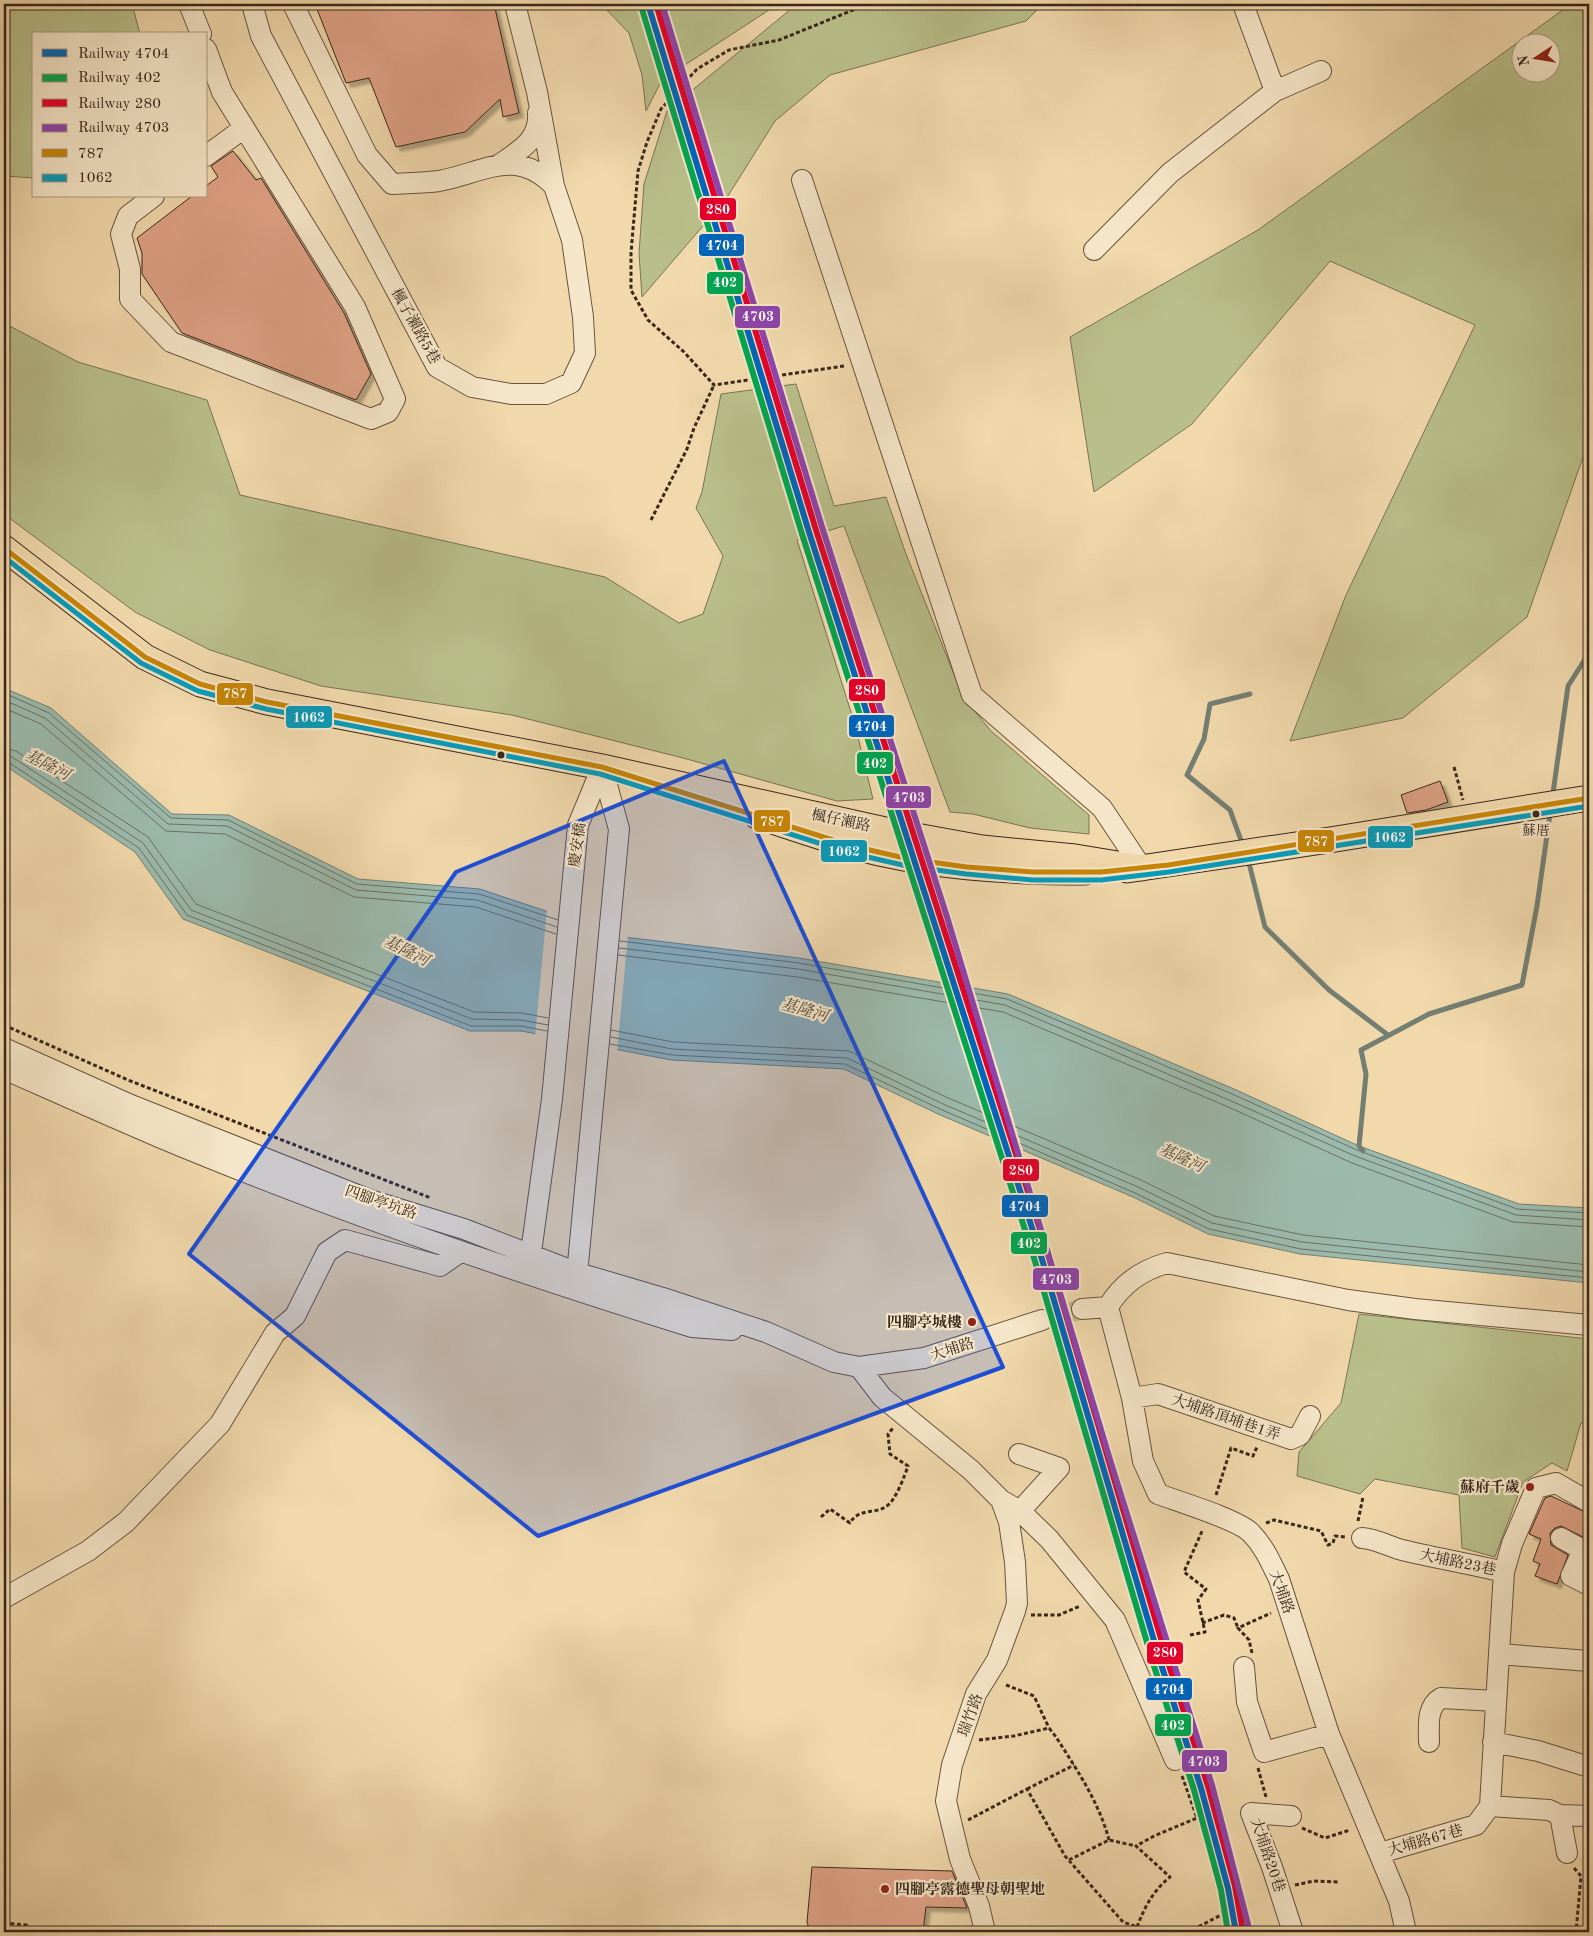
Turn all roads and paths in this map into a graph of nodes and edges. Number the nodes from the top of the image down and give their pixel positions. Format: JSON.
{"nodes":[{"id":1,"x":189,"y":4,"type":"edge"},
{"id":2,"x":252,"y":4,"type":"edge"},
{"id":3,"x":293,"y":4,"type":"edge"},
{"id":4,"x":515,"y":4,"type":"edge"},
{"id":5,"x":868,"y":4,"type":"edge"},
{"id":6,"x":1243,"y":4,"type":"edge"},
{"id":7,"x":199,"y":32,"type":"edge"},
{"id":8,"x":208,"y":54,"type":"edge"},
{"id":9,"x":1320,"y":71,"type":"dead end"},
{"id":10,"x":1276,"y":91,"type":"junction"},
{"id":11,"x":537,"y":92,"type":"junction"},
{"id":12,"x":244,"y":128,"type":"junction"},
{"id":13,"x":208,"y":155,"type":"edge"},
{"id":14,"x":500,"y":164,"type":"junction"},
{"id":15,"x":802,"y":180,"type":"dead end"},
{"id":16,"x":554,"y":186,"type":"junction"},
{"id":17,"x":151,"y":198,"type":"edge"},
{"id":18,"x":1094,"y":250,"type":"dead end"},
{"id":19,"x":862,"y":363,"type":"junction"},
{"id":20,"x":714,"y":385,"type":"junction"},
{"id":21,"x":651,"y":520,"type":"dead end"},
{"id":22,"x":4,"y":548,"type":"edge"},
{"id":23,"x":602,"y":767,"type":"junction"},
{"id":24,"x":1454,"y":767,"type":"dead end"},
{"id":25,"x":1589,"y":798,"type":"edge"},
{"id":26,"x":1468,"y":817,"type":"junction"},
{"id":27,"x":1142,"y":868,"type":"junction"},
{"id":28,"x":4,"y":1025,"type":"edge"},
{"id":29,"x":4,"y":1048,"type":"edge"},
{"id":30,"x":4,"y":1069,"type":"edge"},
{"id":31,"x":432,"y":1198,"type":"dead end"},
{"id":32,"x":460,"y":1252,"type":"junction"},
{"id":33,"x":530,"y":1265,"type":"junction"},
{"id":34,"x":577,"y":1282,"type":"junction"},
{"id":35,"x":1108,"y":1307,"type":"junction"},
{"id":36,"x":1082,"y":1309,"type":"tunnel mouth"},
{"id":37,"x":1042,"y":1320,"type":"tunnel mouth"},
{"id":38,"x":1589,"y":1325,"type":"edge"},
{"id":39,"x":859,"y":1366,"type":"junction"},
{"id":40,"x":1132,"y":1398,"type":"junction"},
{"id":41,"x":1310,"y":1416,"type":"dead end"},
{"id":42,"x":911,"y":1421,"type":"junction"},
{"id":43,"x":1264,"y":1429,"type":"junction"},
{"id":44,"x":1019,"y":1454,"type":"dead end"},
{"id":45,"x":1363,"y":1497,"type":"dead end"},
{"id":46,"x":1000,"y":1500,"type":"junction"},
{"id":47,"x":1589,"y":1502,"type":"edge"},
{"id":48,"x":1020,"y":1511,"type":"junction"},
{"id":49,"x":1209,"y":1512,"type":"junction"},
{"id":50,"x":821,"y":1518,"type":"dead end"},
{"id":51,"x":1250,"y":1531,"type":"junction"},
{"id":52,"x":1358,"y":1536,"type":"junction"},
{"id":53,"x":1561,"y":1538,"type":"dead end"},
{"id":54,"x":1504,"y":1572,"type":"junction"},
{"id":55,"x":1589,"y":1585,"type":"edge"},
{"id":56,"x":1094,"y":1594,"type":"junction"},
{"id":57,"x":4,"y":1598,"type":"edge"},
{"id":58,"x":1288,"y":1608,"type":"junction"},
{"id":59,"x":1015,"y":1611,"type":"junction"},
{"id":60,"x":1202,"y":1623,"type":"junction"},
{"id":61,"x":1238,"y":1628,"type":"junction"},
{"id":62,"x":1190,"y":1635,"type":"dead end"},
{"id":63,"x":1499,"y":1654,"type":"junction"},
{"id":64,"x":1589,"y":1661,"type":"edge"},
{"id":65,"x":1244,"y":1667,"type":"joint"},
{"id":66,"x":1006,"y":1685,"type":"dead end"},
{"id":67,"x":1496,"y":1701,"type":"junction"},
{"id":68,"x":1049,"y":1728,"type":"junction"},
{"id":69,"x":1329,"y":1734,"type":"junction"},
{"id":70,"x":1428,"y":1742,"type":"dead end"},
{"id":71,"x":1493,"y":1742,"type":"junction"},
{"id":72,"x":959,"y":1743,"type":"junction"},
{"id":73,"x":1264,"y":1752,"type":"junction"},
{"id":74,"x":1175,"y":1760,"type":"joint"},
{"id":75,"x":1074,"y":1765,"type":"junction"},
{"id":76,"x":1589,"y":1767,"type":"edge"},
{"id":77,"x":1027,"y":1789,"type":"junction"},
{"id":78,"x":1490,"y":1806,"type":"junction"},
{"id":79,"x":1560,"y":1814,"type":"junction"},
{"id":80,"x":1282,"y":1816,"type":"junction"},
{"id":81,"x":1589,"y":1816,"type":"edge"},
{"id":82,"x":1368,"y":1825,"type":"junction"},
{"id":83,"x":952,"y":1828,"type":"junction"},
{"id":84,"x":1109,"y":1840,"type":"junction"},
{"id":85,"x":1136,"y":1846,"type":"junction"},
{"id":86,"x":1380,"y":1853,"type":"junction"},
{"id":87,"x":1568,"y":1853,"type":"joint"},
{"id":88,"x":1069,"y":1860,"type":"junction"},
{"id":89,"x":1340,"y":1882,"type":"dead end"},
{"id":90,"x":1279,"y":1887,"type":"junction"},
{"id":91,"x":4,"y":1923,"type":"edge"},
{"id":92,"x":1137,"y":1927,"type":"junction"},
{"id":93,"x":36,"y":1932,"type":"edge"},
{"id":94,"x":91,"y":1932,"type":"edge"},
{"id":95,"x":110,"y":1932,"type":"edge"},
{"id":96,"x":985,"y":1932,"type":"edge"},
{"id":97,"x":1137,"y":1932,"type":"edge"},
{"id":98,"x":1195,"y":1932,"type":"edge"},
{"id":99,"x":1228,"y":1932,"type":"edge"},
{"id":100,"x":1293,"y":1932,"type":"edge"},
{"id":101,"x":1406,"y":1932,"type":"edge"},
{"id":102,"x":1576,"y":1932,"type":"edge"}],
"edges":[{"from":1,"to":7,"type":"street"},
{"from":2,"to":16,"type":"street","name":"楓子瀨路5巷"},
{"from":3,"to":14,"type":"street"},
{"from":4,"to":11,"type":"street"},
{"from":5,"to":20,"type":"path"},
{"from":6,"to":10,"type":"street"},
{"from":8,"to":12,"type":"street"},
{"from":9,"to":10,"type":"street"},
{"from":10,"to":18,"type":"street"},
{"from":11,"to":14,"type":"street"},
{"from":11,"to":16,"type":"street","name":"楓子瀨路5巷"},
{"from":12,"to":13,"type":"street"},
{"from":12,"to":17,"type":"street"},
{"from":14,"to":16,"type":"street"},
{"from":15,"to":19,"type":"street"},
{"from":19,"to":20,"type":"path"},
{"from":19,"to":27,"type":"street"},
{"from":20,"to":21,"type":"path"},
{"from":22,"to":23,"type":"main road","name":"楓仔瀨路"},
{"from":23,"to":27,"type":"main road","name":"楓仔瀨路"},
{"from":23,"to":33,"type":"street","name":"慶安橋"},
{"from":23,"to":34,"type":"street"},
{"from":24,"to":26,"type":"path"},
{"from":25,"to":26,"type":"main road","name":"楓仔瀨路"},
{"from":26,"to":27,"type":"main road","name":"楓仔瀨路"},
{"from":28,"to":31,"type":"path"},
{"from":29,"to":33,"type":"street","name":"四腳亭坑路"},
{"from":30,"to":32,"type":"street","name":"四腳亭坑路"},
{"from":32,"to":33,"type":"street","name":"四腳亭坑路"},
{"from":32,"to":57,"type":"street"},
{"from":33,"to":34,"type":"street","name":"四腳亭坑路"},
{"from":34,"to":39,"type":"street","name":"四腳亭坑路"},
{"from":35,"to":36,"type":"street"},
{"from":35,"to":38,"type":"street"},
{"from":35,"to":40,"type":"street","name":"大埔路"},
{"from":37,"to":39,"type":"street","name":"大埔路"},
{"from":39,"to":42,"type":"street","name":"瑞竹路"},
{"from":40,"to":43,"type":"street","name":"大埔路頂埔巷1弄"},
{"from":40,"to":49,"type":"street","name":"大埔路"},
{"from":41,"to":43,"type":"street","name":"大埔路頂埔巷1弄"},
{"from":42,"to":46,"type":"street","name":"瑞竹路"},
{"from":42,"to":50,"type":"path"},
{"from":43,"to":49,"type":"path"},
{"from":44,"to":48,"type":"street"},
{"from":45,"to":52,"type":"path"},
{"from":46,"to":48,"type":"street","name":"瑞竹路"},
{"from":46,"to":59,"type":"street","name":"瑞竹路"},
{"from":47,"to":54,"type":"street"},
{"from":48,"to":56,"type":"street","name":"瑞竹路"},
{"from":49,"to":51,"type":"street","name":"大埔路"},
{"from":49,"to":60,"type":"path"},
{"from":51,"to":52,"type":"path"},
{"from":51,"to":58,"type":"street","name":"大埔路"},
{"from":52,"to":54,"type":"street","name":"大埔路23巷"},
{"from":53,"to":55,"type":"street"},
{"from":54,"to":63,"type":"street","name":"大埔路23巷"},
{"from":56,"to":59,"type":"path"},
{"from":56,"to":74,"type":"street","name":"瑞竹路"},
{"from":58,"to":61,"type":"path"},
{"from":58,"to":69,"type":"street","name":"大埔路"},
{"from":59,"to":72,"type":"street","name":"瑞竹路"},
{"from":60,"to":61,"type":"path"},
{"from":60,"to":62,"type":"path"},
{"from":61,"to":65,"type":"path"},
{"from":63,"to":64,"type":"street"},
{"from":63,"to":67,"type":"street","name":"大埔路23巷"},
{"from":65,"to":73,"type":"street"},
{"from":66,"to":68,"type":"path"},
{"from":67,"to":70,"type":"street"},
{"from":67,"to":71,"type":"street","name":"大埔路23巷"},
{"from":68,"to":72,"type":"path"},
{"from":68,"to":75,"type":"path"},
{"from":69,"to":73,"type":"street"},
{"from":69,"to":82,"type":"street","name":"大埔路"},
{"from":71,"to":76,"type":"street"},
{"from":71,"to":78,"type":"street","name":"大埔路23巷"},
{"from":72,"to":83,"type":"street","name":"瑞竹路"},
{"from":73,"to":80,"type":"path"},
{"from":74,"to":85,"type":"path"},
{"from":75,"to":77,"type":"path"},
{"from":75,"to":84,"type":"path"},
{"from":77,"to":83,"type":"path"},
{"from":77,"to":88,"type":"path"},
{"from":78,"to":79,"type":"street"},
{"from":78,"to":86,"type":"street","name":"大埔路67巷"},
{"from":79,"to":81,"type":"street"},
{"from":79,"to":87,"type":"street"},
{"from":80,"to":82,"type":"path"},
{"from":80,"to":90,"type":"street","name":"大埔路20巷"},
{"from":82,"to":86,"type":"street","name":"大埔路"},
{"from":83,"to":96,"type":"street","name":"瑞竹路"},
{"from":84,"to":85,"type":"path"},
{"from":84,"to":88,"type":"path"},
{"from":85,"to":92,"type":"path"},
{"from":86,"to":101,"type":"street","name":"大埔路"},
{"from":87,"to":102,"type":"path"},
{"from":88,"to":92,"type":"path"},
{"from":89,"to":90,"type":"path"},
{"from":90,"to":100,"type":"street","name":"大埔路20巷"},
{"from":91,"to":93,"type":"path"},
{"from":92,"to":97,"type":"path"},
{"from":94,"to":95,"type":"path"},
{"from":98,"to":99,"type":"path"}]}
